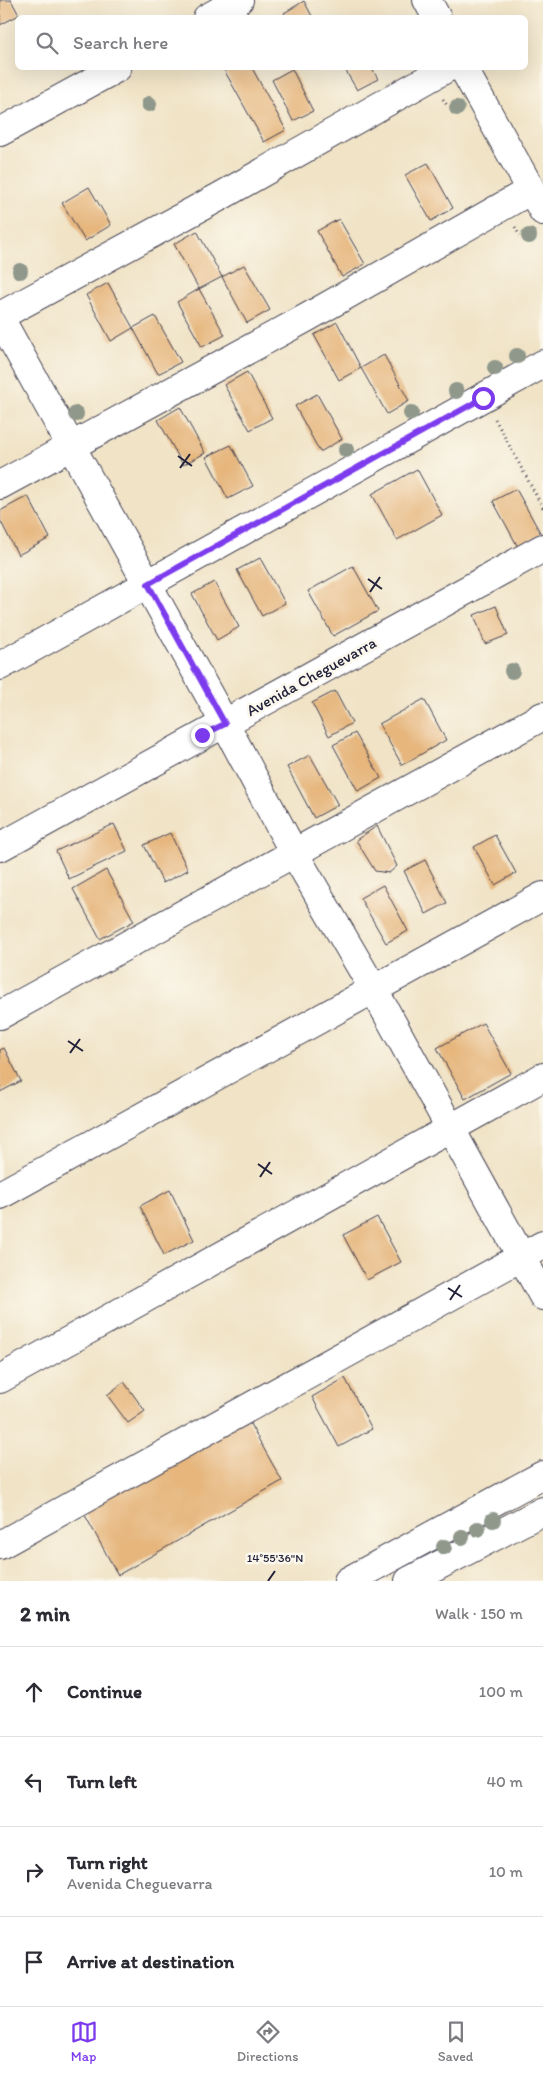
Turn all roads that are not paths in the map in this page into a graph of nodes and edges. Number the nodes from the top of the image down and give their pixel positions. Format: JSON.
{"nodes":[{"id":1,"x":239,"y":0,"type":"edge"},
{"id":2,"x":427,"y":0,"type":"edge"},
{"id":3,"x":213,"y":15,"type":"edge"},
{"id":4,"x":434,"y":15,"type":"edge"},
{"id":5,"x":113,"y":70,"type":"edge"},
{"id":6,"x":443,"y":70,"type":"edge"},
{"id":7,"x":464,"y":70,"type":"edge"},
{"id":8,"x":0,"y":132,"type":"edge"},
{"id":9,"x":537,"y":200,"type":"edge"},
{"id":10,"x":0,"y":317,"type":"edge"},
{"id":11,"x":543,"y":364,"type":"edge"},
{"id":12,"x":71,"y":446,"type":"junction"},
{"id":13,"x":0,"y":485,"type":"edge"},
{"id":14,"x":543,"y":548,"type":"edge"},
{"id":15,"x":148,"y":584,"type":"junction"},
{"id":16,"x":0,"y":666,"type":"edge"},
{"id":17,"x":543,"y":716,"type":"edge"},
{"id":18,"x":225,"y":724,"type":"junction"},
{"id":19,"x":0,"y":847,"type":"edge"},
{"id":20,"x":294,"y":853,"type":"junction"},
{"id":21,"x":543,"y":896,"type":"edge"},
{"id":22,"x":374,"y":990,"type":"junction"},
{"id":23,"x":0,"y":1015,"type":"edge"},
{"id":24,"x":543,"y":1077,"type":"edge"},
{"id":25,"x":449,"y":1129,"type":"junction"},
{"id":26,"x":0,"y":1195,"type":"edge"},
{"id":27,"x":532,"y":1251,"type":"edge"},
{"id":28,"x":543,"y":1296,"type":"edge"},
{"id":29,"x":0,"y":1379,"type":"edge"},
{"id":30,"x":543,"y":1475,"type":"edge"},
{"id":31,"x":543,"y":1511,"type":"edge"},
{"id":32,"x":0,"y":1545,"type":"edge"},
{"id":33,"x":348,"y":1581,"type":"edge"},
{"id":34,"x":409,"y":1581,"type":"edge"}],
"edges":[{"from":1,"to":3,"type":"street"},
{"from":2,"to":4,"type":"street"},
{"from":5,"to":8,"type":"street"},
{"from":6,"to":10,"type":"street"},
{"from":7,"to":9,"type":"street"},
{"from":9,"to":12,"type":"street"},
{"from":10,"to":12,"type":"street"},
{"from":11,"to":15,"type":"street"},
{"from":12,"to":13,"type":"street"},
{"from":12,"to":15,"type":"street"},
{"from":14,"to":18,"type":"street","name":"Avenida Cheguevarra"},
{"from":15,"to":16,"type":"street"},
{"from":15,"to":18,"type":"street"},
{"from":17,"to":20,"type":"street"},
{"from":18,"to":19,"type":"street","name":"Avenida Cheguevarra"},
{"from":18,"to":20,"type":"street"},
{"from":20,"to":22,"type":"street"},
{"from":20,"to":23,"type":"street"},
{"from":21,"to":22,"type":"street"},
{"from":22,"to":25,"type":"street"},
{"from":22,"to":26,"type":"street"},
{"from":24,"to":25,"type":"street"},
{"from":25,"to":27,"type":"street"},
{"from":25,"to":29,"type":"street"},
{"from":27,"to":28,"type":"street"},
{"from":27,"to":32,"type":"street"},
{"from":30,"to":33,"type":"street"},
{"from":31,"to":34,"type":"street"}]}
